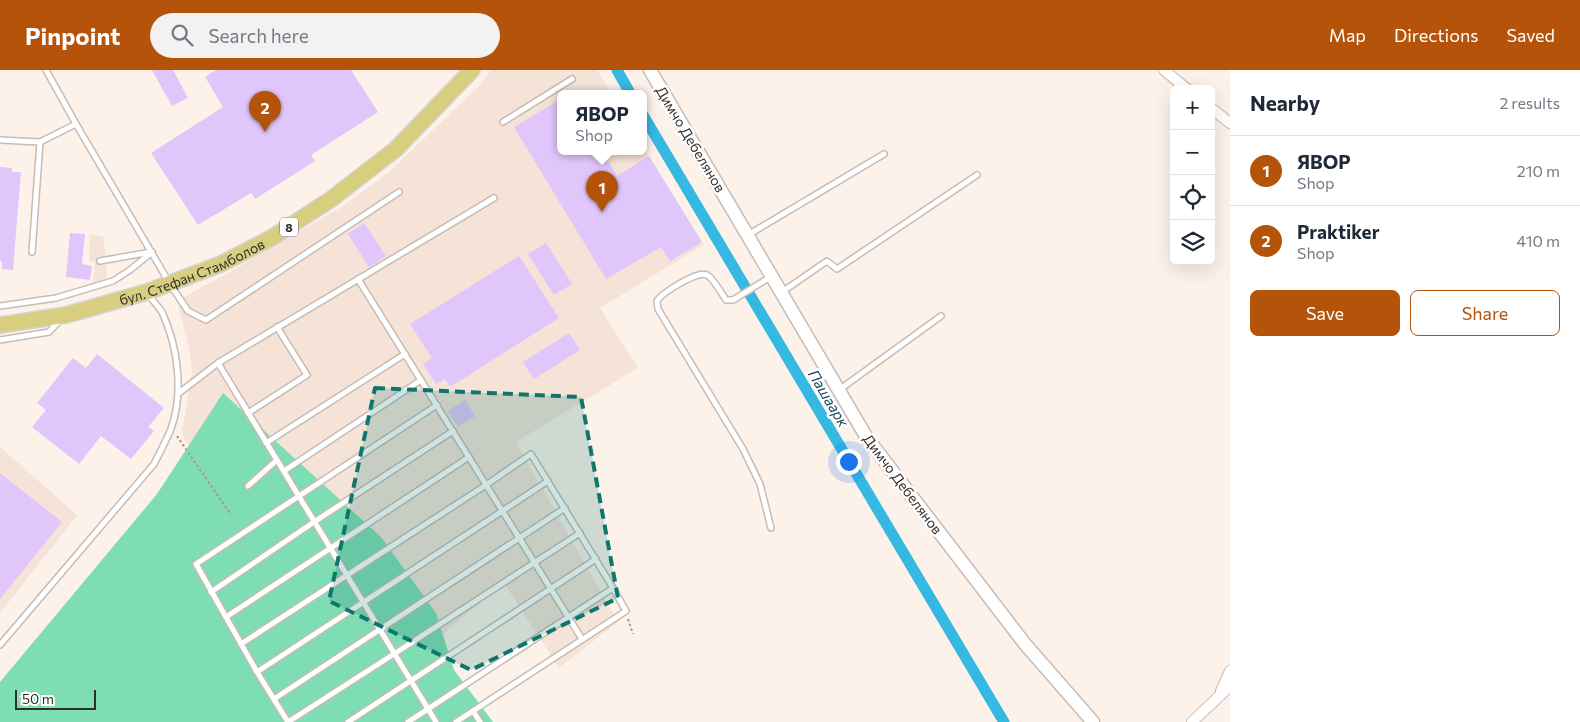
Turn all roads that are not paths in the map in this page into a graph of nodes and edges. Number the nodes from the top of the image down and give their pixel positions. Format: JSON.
{"nodes":[{"id":1,"x":46,"y":70,"type":"edge"},
{"id":2,"x":472,"y":70,"type":"edge"},
{"id":3,"x":650,"y":70,"type":"edge"},
{"id":4,"x":1164,"y":70,"type":"edge"},
{"id":5,"x":572,"y":79,"type":"dead end"},
{"id":6,"x":1182,"y":85,"type":"edge"},
{"id":7,"x":1215,"y":111,"type":"edge"},
{"id":8,"x":503,"y":122,"type":"dead end"},
{"id":9,"x":1230,"y":123,"type":"edge"},
{"id":10,"x":76,"y":124,"type":"junction"},
{"id":11,"x":0,"y":140,"type":"edge"},
{"id":12,"x":40,"y":142,"type":"junction"},
{"id":13,"x":884,"y":154,"type":"dead end"},
{"id":14,"x":977,"y":175,"type":"dead end"},
{"id":15,"x":399,"y":192,"type":"dead end"},
{"id":16,"x":494,"y":198,"type":"dead end"},
{"id":17,"x":748,"y":235,"type":"junction"},
{"id":18,"x":32,"y":252,"type":"dead end"},
{"id":19,"x":152,"y":252,"type":"junction"},
{"id":20,"x":100,"y":262,"type":"dead end"},
{"id":21,"x":772,"y":276,"type":"junction"},
{"id":22,"x":358,"y":279,"type":"junction"},
{"id":23,"x":170,"y":284,"type":"junction"},
{"id":24,"x":147,"y":292,"type":"junction"},
{"id":25,"x":782,"y":293,"type":"junction"},
{"id":26,"x":0,"y":306,"type":"edge"},
{"id":27,"x":66,"y":315,"type":"junction"},
{"id":28,"x":941,"y":316,"type":"dead end"},
{"id":29,"x":0,"y":325,"type":"edge"},
{"id":30,"x":278,"y":328,"type":"junction"},
{"id":31,"x":0,"y":340,"type":"edge"},
{"id":32,"x":405,"y":354,"type":"junction"},
{"id":33,"x":218,"y":363,"type":"junction"},
{"id":34,"x":421,"y":380,"type":"junction"},
{"id":35,"x":839,"y":390,"type":"junction"},
{"id":36,"x":179,"y":393,"type":"junction"},
{"id":37,"x":437,"y":405,"type":"junction"},
{"id":38,"x":248,"y":413,"type":"junction"},
{"id":39,"x":453,"y":431,"type":"junction"},
{"id":40,"x":266,"y":443,"type":"junction"},
{"id":41,"x":469,"y":457,"type":"junction"},
{"id":42,"x":277,"y":460,"type":"junction"},
{"id":43,"x":284,"y":471,"type":"junction"},
{"id":44,"x":548,"y":481,"type":"junction"},
{"id":45,"x":486,"y":485,"type":"junction"},
{"id":46,"x":248,"y":486,"type":"dead end"},
{"id":47,"x":299,"y":496,"type":"junction"},
{"id":48,"x":565,"y":508,"type":"junction"},
{"id":49,"x":503,"y":512,"type":"junction"},
{"id":50,"x":314,"y":522,"type":"junction"},
{"id":51,"x":771,"y":528,"type":"dead end"},
{"id":52,"x":580,"y":533,"type":"junction"},
{"id":53,"x":519,"y":538,"type":"junction"},
{"id":54,"x":330,"y":547,"type":"junction"},
{"id":55,"x":596,"y":559,"type":"junction"},
{"id":56,"x":534,"y":562,"type":"junction"},
{"id":57,"x":346,"y":575,"type":"junction"},
{"id":58,"x":613,"y":588,"type":"junction"},
{"id":59,"x":551,"y":590,"type":"junction"},
{"id":60,"x":211,"y":592,"type":"junction"},
{"id":61,"x":363,"y":603,"type":"junction"},
{"id":62,"x":226,"y":617,"type":"junction"},
{"id":63,"x":568,"y":618,"type":"junction"},
{"id":64,"x":380,"y":630,"type":"junction"},
{"id":65,"x":582,"y":639,"type":"junction"},
{"id":66,"x":241,"y":644,"type":"junction"},
{"id":67,"x":0,"y":645,"type":"edge"},
{"id":68,"x":394,"y":654,"type":"junction"},
{"id":69,"x":1230,"y":671,"type":"edge"},
{"id":70,"x":257,"y":672,"type":"junction"},
{"id":71,"x":411,"y":681,"type":"junction"},
{"id":72,"x":1230,"y":686,"type":"edge"},
{"id":73,"x":1219,"y":697,"type":"junction"},
{"id":74,"x":274,"y":699,"type":"junction"},
{"id":75,"x":428,"y":709,"type":"junction"},
{"id":76,"x":473,"y":711,"type":"junction"},
{"id":77,"x":288,"y":722,"type":"edge"},
{"id":78,"x":348,"y":722,"type":"edge"},
{"id":79,"x":408,"y":722,"type":"edge"},
{"id":80,"x":436,"y":722,"type":"edge"},
{"id":81,"x":456,"y":722,"type":"edge"},
{"id":82,"x":480,"y":722,"type":"edge"},
{"id":83,"x":1093,"y":722,"type":"edge"},
{"id":84,"x":1192,"y":722,"type":"edge"}],
"edges":[{"from":1,"to":10,"type":"lane"},
{"from":2,"to":23,"type":"main road","name":"бул. Стефан Стамболов","number":"8"},
{"from":3,"to":17,"type":"street","name":"Димчо Дебелянов"},
{"from":4,"to":6,"type":"street"},
{"from":5,"to":8,"type":"lane"},
{"from":7,"to":9,"type":"street"},
{"from":10,"to":12,"type":"lane"},
{"from":10,"to":19,"type":"lane"},
{"from":11,"to":12,"type":"lane"},
{"from":12,"to":18,"type":"lane"},
{"from":13,"to":17,"type":"lane"},
{"from":14,"to":25,"type":"lane"},
{"from":15,"to":23,"type":"lane"},
{"from":16,"to":22,"type":"lane"},
{"from":17,"to":21,"type":"street","name":"Димчо Дебелянов"},
{"from":19,"to":20,"type":"lane"},
{"from":19,"to":23,"type":"lane"},
{"from":19,"to":26,"type":"lane"},
{"from":21,"to":25,"type":"street","name":"Димчо Дебелянов"},
{"from":21,"to":51,"type":"lane"},
{"from":22,"to":30,"type":"lane"},
{"from":22,"to":32,"type":"lane"},
{"from":23,"to":24,"type":"main road","name":"бул. Стефан Стамболов","number":"8"},
{"from":24,"to":27,"type":"main road","name":"бул. Стефан Стамболов","number":"8"},
{"from":24,"to":36,"type":"lane"},
{"from":25,"to":35,"type":"street","name":"Димчо Дебелянов"},
{"from":27,"to":29,"type":"main road","name":"бул. Стефан Стамболов","number":"8"},
{"from":27,"to":31,"type":"lane"},
{"from":28,"to":35,"type":"lane"},
{"from":30,"to":33,"type":"lane"},
{"from":30,"to":38,"type":"lane"},
{"from":32,"to":34,"type":"lane"},
{"from":32,"to":40,"type":"lane"},
{"from":33,"to":36,"type":"lane"},
{"from":33,"to":38,"type":"lane"},
{"from":34,"to":37,"type":"lane"},
{"from":34,"to":43,"type":"lane"},
{"from":35,"to":83,"type":"street","name":"Димчо Дебелянов"},
{"from":36,"to":67,"type":"lane"},
{"from":37,"to":39,"type":"lane"},
{"from":37,"to":47,"type":"lane"},
{"from":38,"to":40,"type":"lane"},
{"from":39,"to":41,"type":"lane"},
{"from":39,"to":50,"type":"lane"},
{"from":40,"to":42,"type":"lane"},
{"from":41,"to":45,"type":"lane"},
{"from":41,"to":54,"type":"lane"},
{"from":42,"to":43,"type":"lane"},
{"from":42,"to":46,"type":"lane"},
{"from":43,"to":47,"type":"lane"},
{"from":44,"to":45,"type":"lane"},
{"from":44,"to":48,"type":"lane"},
{"from":44,"to":49,"type":"lane"},
{"from":45,"to":49,"type":"lane"},
{"from":45,"to":57,"type":"lane"},
{"from":47,"to":50,"type":"lane"},
{"from":47,"to":60,"type":"lane"},
{"from":48,"to":52,"type":"lane"},
{"from":48,"to":53,"type":"lane"},
{"from":49,"to":53,"type":"lane"},
{"from":49,"to":61,"type":"lane"},
{"from":50,"to":54,"type":"lane"},
{"from":50,"to":60,"type":"lane"},
{"from":52,"to":55,"type":"lane"},
{"from":52,"to":56,"type":"lane"},
{"from":53,"to":56,"type":"lane"},
{"from":53,"to":64,"type":"lane"},
{"from":54,"to":57,"type":"lane"},
{"from":54,"to":62,"type":"lane"},
{"from":55,"to":58,"type":"lane"},
{"from":55,"to":59,"type":"lane"},
{"from":56,"to":59,"type":"lane"},
{"from":56,"to":68,"type":"lane"},
{"from":57,"to":61,"type":"lane"},
{"from":57,"to":66,"type":"lane"},
{"from":58,"to":63,"type":"lane"},
{"from":58,"to":65,"type":"lane"},
{"from":59,"to":63,"type":"lane"},
{"from":59,"to":71,"type":"lane"},
{"from":60,"to":62,"type":"lane"},
{"from":61,"to":64,"type":"lane"},
{"from":61,"to":70,"type":"lane"},
{"from":62,"to":66,"type":"lane"},
{"from":63,"to":65,"type":"lane"},
{"from":63,"to":75,"type":"lane"},
{"from":64,"to":68,"type":"lane"},
{"from":64,"to":74,"type":"lane"},
{"from":65,"to":76,"type":"lane"},
{"from":66,"to":70,"type":"lane"},
{"from":68,"to":71,"type":"lane"},
{"from":68,"to":77,"type":"lane"},
{"from":69,"to":73,"type":"street"},
{"from":70,"to":74,"type":"lane"},
{"from":71,"to":75,"type":"lane"},
{"from":71,"to":78,"type":"lane"},
{"from":72,"to":73,"type":"street"},
{"from":73,"to":84,"type":"street"},
{"from":74,"to":77,"type":"lane"},
{"from":75,"to":79,"type":"lane"},
{"from":75,"to":80,"type":"lane"},
{"from":76,"to":81,"type":"lane"},
{"from":76,"to":82,"type":"lane"}]}
